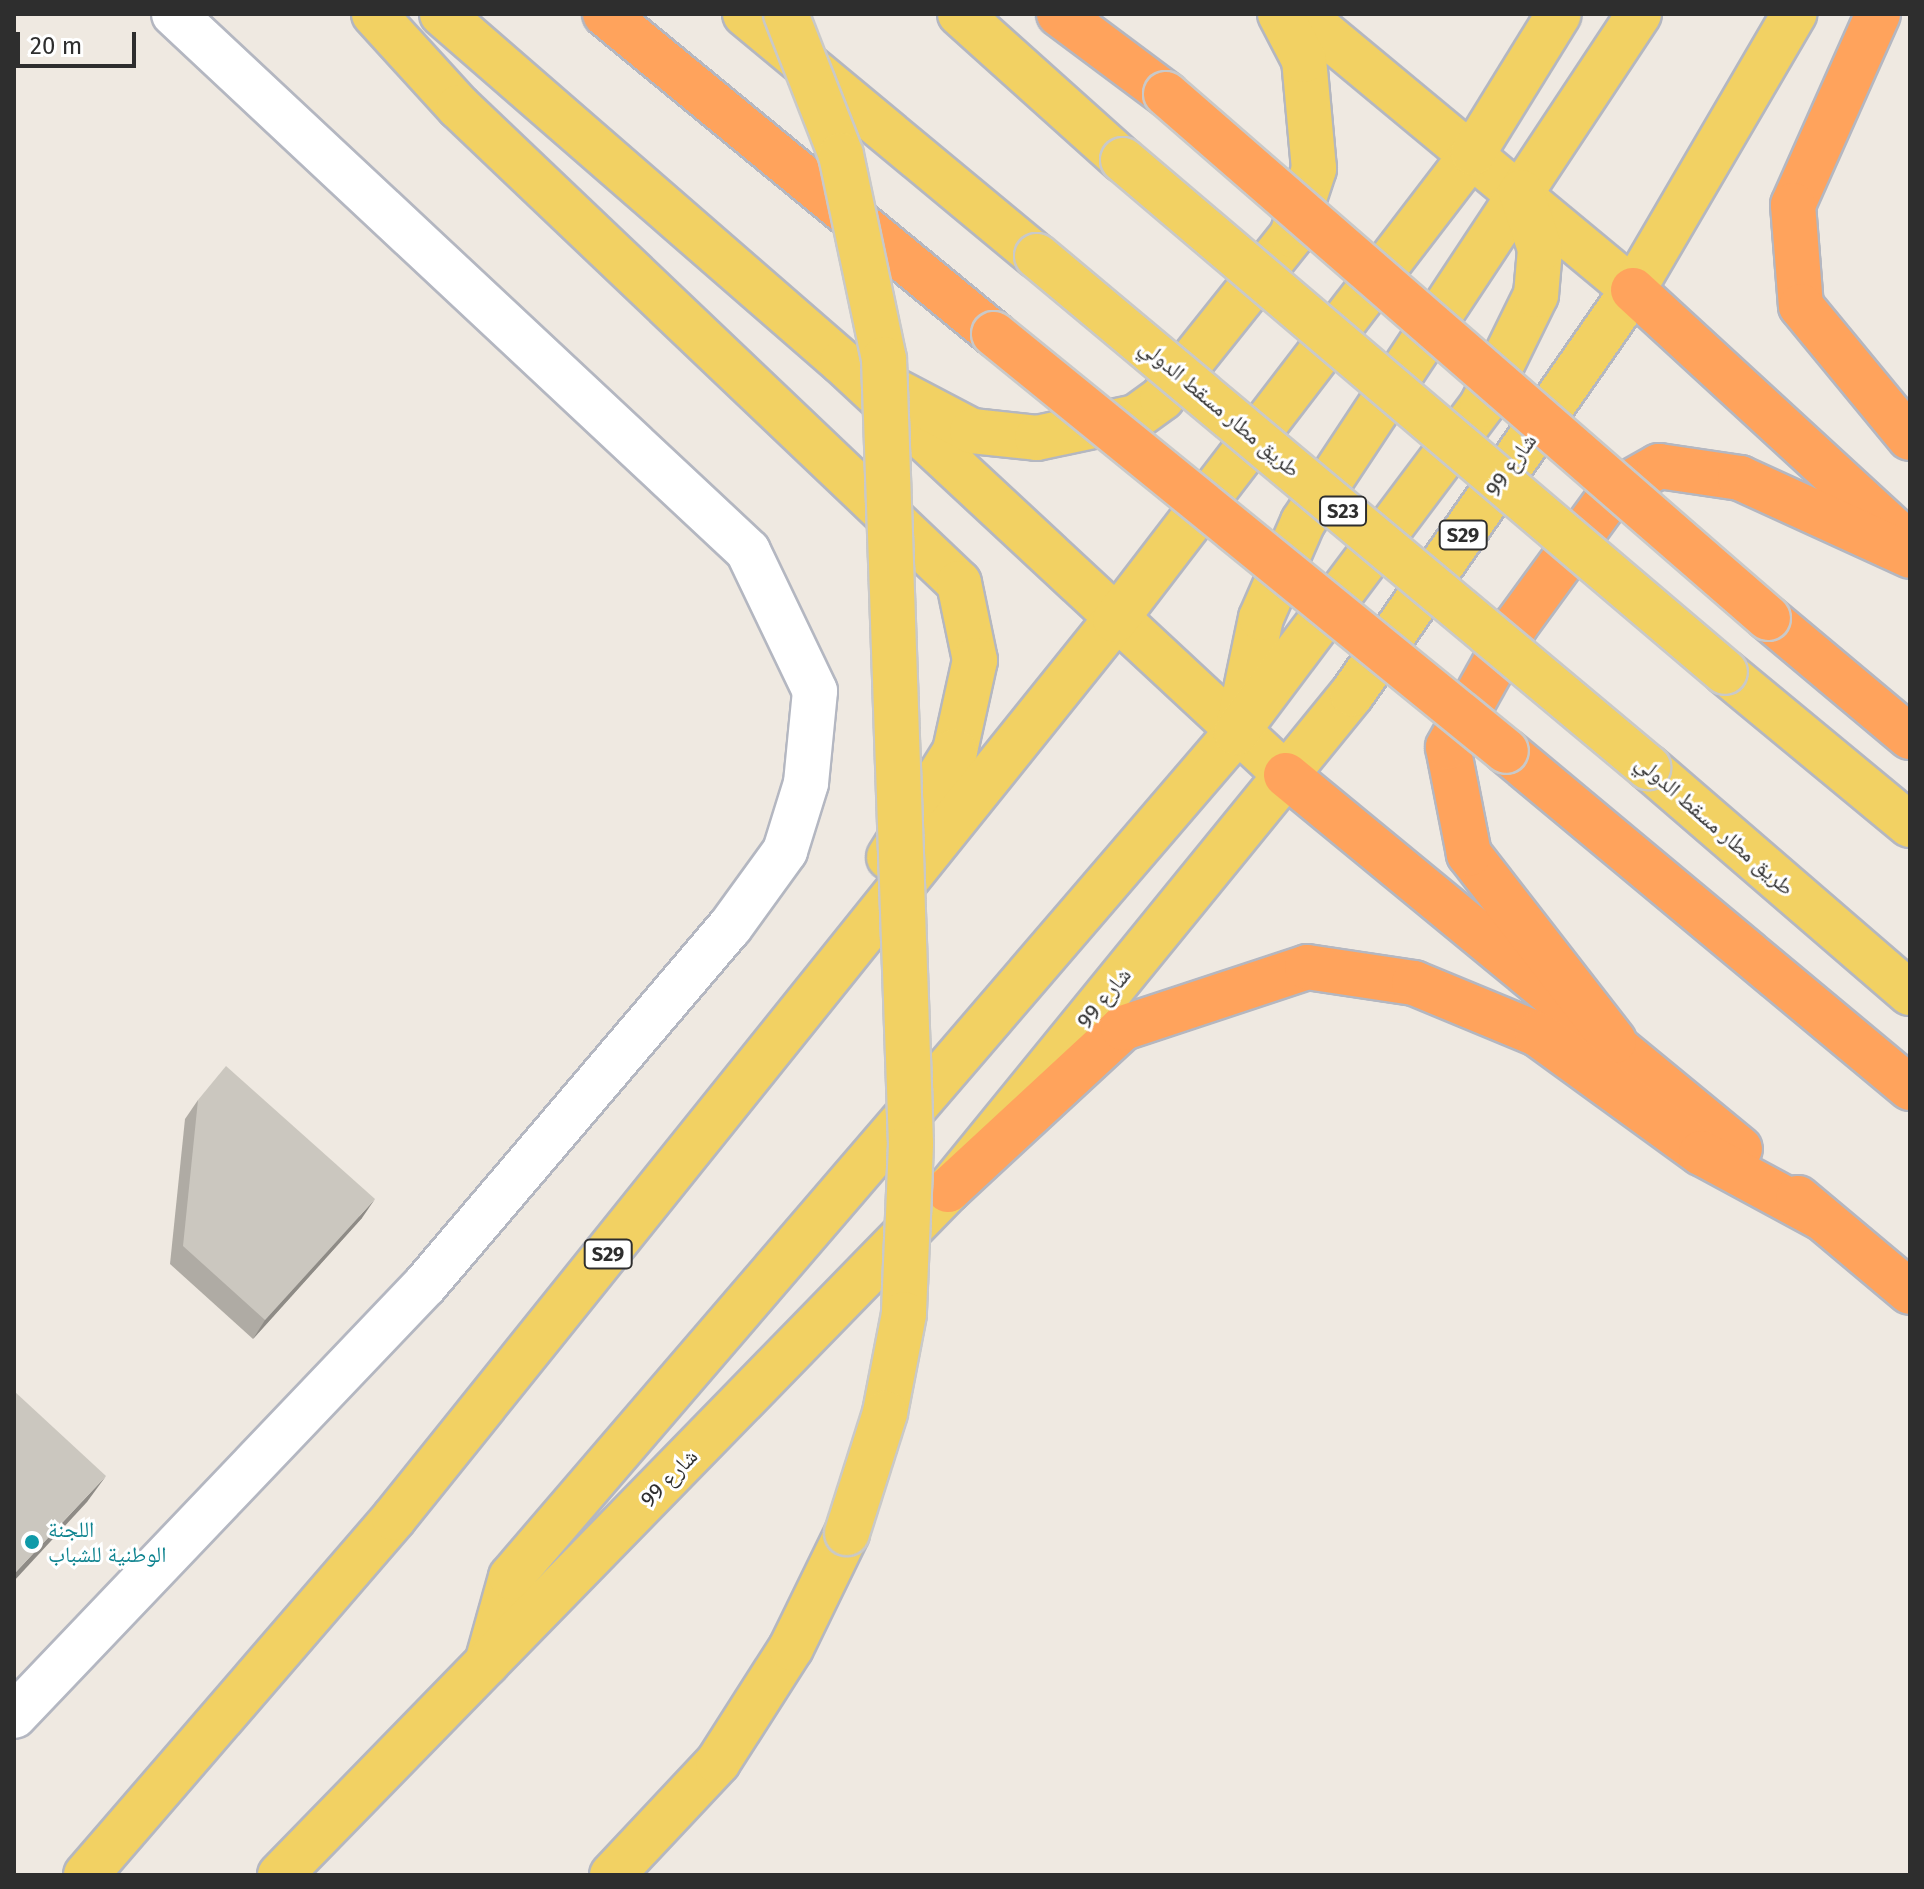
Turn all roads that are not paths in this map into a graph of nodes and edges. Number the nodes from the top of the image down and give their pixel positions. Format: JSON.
{"nodes":[{"id":1,"x":174,"y":14,"type":"edge"},
{"id":2,"x":374,"y":14,"type":"edge"},
{"id":3,"x":442,"y":14,"type":"edge"},
{"id":4,"x":605,"y":14,"type":"edge"},
{"id":5,"x":745,"y":14,"type":"edge"},
{"id":6,"x":786,"y":14,"type":"edge"},
{"id":7,"x":960,"y":14,"type":"edge"},
{"id":8,"x":1059,"y":14,"type":"edge"},
{"id":9,"x":1280,"y":14,"type":"edge"},
{"id":10,"x":1301,"y":14,"type":"edge"},
{"id":11,"x":1559,"y":14,"type":"edge"},
{"id":12,"x":1639,"y":14,"type":"edge"},
{"id":13,"x":1794,"y":14,"type":"edge"},
{"id":14,"x":1878,"y":14,"type":"edge"},
{"id":15,"x":1473,"y":153,"type":"junction"},
{"id":16,"x":1521,"y":192,"type":"junction"},
{"id":17,"x":1633,"y":290,"type":"junction"},
{"id":18,"x":842,"y":362,"type":"junction"},
{"id":19,"x":1910,"y":438,"type":"edge"},
{"id":20,"x":1910,"y":544,"type":"edge"},
{"id":21,"x":1910,"y":556,"type":"edge"},
{"id":22,"x":1115,"y":620,"type":"junction"},
{"id":23,"x":1236,"y":733,"type":"junction"},
{"id":24,"x":1910,"y":737,"type":"edge"},
{"id":25,"x":1286,"y":775,"type":"junction"},
{"id":26,"x":1910,"y":825,"type":"edge"},
{"id":27,"x":1910,"y":993,"type":"edge"},
{"id":28,"x":1614,"y":1041,"type":"junction"},
{"id":29,"x":772,"y":1045,"type":"junction"},
{"id":30,"x":1910,"y":1088,"type":"edge"},
{"id":31,"x":948,"y":1190,"type":"junction"},
{"id":32,"x":1821,"y":1218,"type":"junction"},
{"id":33,"x":1910,"y":1292,"type":"edge"},
{"id":34,"x":485,"y":1669,"type":"junction"},
{"id":35,"x":14,"y":1716,"type":"edge"},
{"id":36,"x":86,"y":1875,"type":"edge"},
{"id":37,"x":280,"y":1875,"type":"edge"},
{"id":38,"x":612,"y":1875,"type":"edge"}],
"edges":[{"from":1,"to":35,"type":"street"},
{"from":2,"to":29,"type":"main road"},
{"from":3,"to":18,"type":"main road"},
{"from":4,"to":30,"type":"highway","bridge":true},
{"from":5,"to":27,"type":"main road","name":"طريق مطار مسقط الدولي","number":"S23","bridge":true},
{"from":6,"to":38,"type":"main road","bridge":true},
{"from":7,"to":26,"type":"main road","bridge":true},
{"from":8,"to":24,"type":"highway","bridge":true},
{"from":9,"to":18,"type":"main road"},
{"from":10,"to":15,"type":"main road"},
{"from":11,"to":15,"type":"main road","number":"S29"},
{"from":12,"to":16,"type":"main road"},
{"from":13,"to":17,"type":"main road","name":"99 شارع","number":"S29"},
{"from":14,"to":19,"type":"highway"},
{"from":15,"to":16,"type":"main road"},
{"from":15,"to":22,"type":"main road","number":"S29"},
{"from":16,"to":17,"type":"main road"},
{"from":16,"to":23,"type":"main road"},
{"from":16,"to":23,"type":"main road"},
{"from":17,"to":20,"type":"highway"},
{"from":17,"to":25,"type":"main road","name":"99 شارع","number":"S29"},
{"from":18,"to":22,"type":"main road"},
{"from":21,"to":28,"type":"highway"},
{"from":22,"to":23,"type":"main road"},
{"from":22,"to":29,"type":"main road","number":"S29"},
{"from":23,"to":25,"type":"main road"},
{"from":23,"to":34,"type":"main road"},
{"from":25,"to":28,"type":"highway"},
{"from":25,"to":31,"type":"main road","name":"99 شارع","number":"S29"},
{"from":28,"to":32,"type":"highway"},
{"from":29,"to":36,"type":"main road","number":"S29"},
{"from":31,"to":32,"type":"highway"},
{"from":31,"to":34,"type":"main road","name":"99 شارع","number":"S29"},
{"from":32,"to":33,"type":"highway"},
{"from":34,"to":37,"type":"main road","name":"99 شارع","number":"S29"}]}
